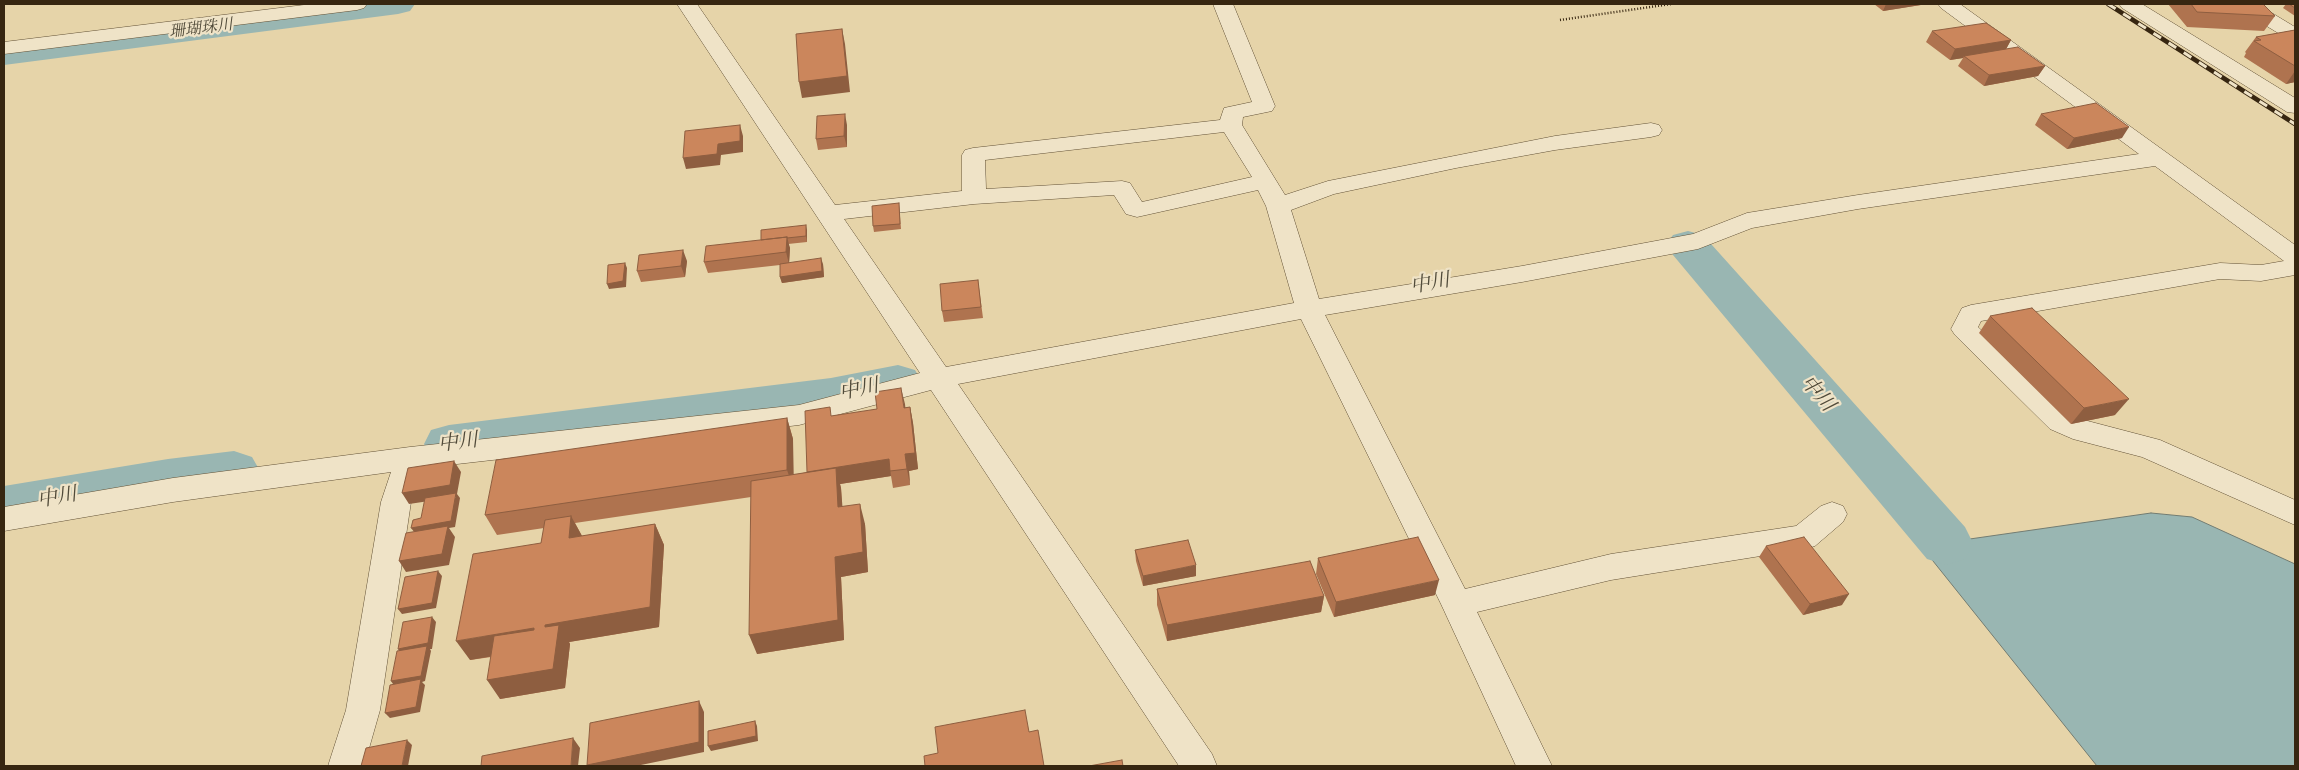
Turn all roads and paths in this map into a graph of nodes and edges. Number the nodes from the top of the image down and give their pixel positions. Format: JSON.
{"nodes":[{"id":1,"x":357,"y":4,"type":"edge"},
{"id":2,"x":687,"y":4,"type":"edge"},
{"id":3,"x":1223,"y":4,"type":"edge"},
{"id":4,"x":1671,"y":4,"type":"edge"},
{"id":5,"x":1948,"y":4,"type":"edge"},
{"id":6,"x":2129,"y":4,"type":"edge"},
{"id":7,"x":2244,"y":4,"type":"edge"},
{"id":8,"x":1560,"y":20,"type":"dead end"},
{"id":9,"x":2295,"y":35,"type":"edge"},
{"id":10,"x":4,"y":48,"type":"edge"},
{"id":11,"x":2295,"y":107,"type":"edge"},
{"id":12,"x":1231,"y":125,"type":"junction"},
{"id":13,"x":1651,"y":130,"type":"dead end"},
{"id":14,"x":2162,"y":158,"type":"junction"},
{"id":15,"x":1266,"y":181,"type":"junction"},
{"id":16,"x":974,"y":197,"type":"junction"},
{"id":17,"x":1278,"y":206,"type":"junction"},
{"id":18,"x":828,"y":213,"type":"junction"},
{"id":19,"x":2295,"y":257,"type":"edge"},
{"id":20,"x":2295,"y":267,"type":"edge"},
{"id":21,"x":1309,"y":309,"type":"junction"},
{"id":22,"x":939,"y":378,"type":"junction"},
{"id":23,"x":410,"y":458,"type":"junction"},
{"id":24,"x":1832,"y":514,"type":"dead end"},
{"id":25,"x":2295,"y":514,"type":"edge"},
{"id":26,"x":4,"y":519,"type":"edge"},
{"id":27,"x":1457,"y":604,"type":"junction"},
{"id":28,"x":346,"y":766,"type":"edge"},
{"id":29,"x":1199,"y":766,"type":"edge"},
{"id":30,"x":1534,"y":766,"type":"edge"}],
"edges":[{"from":1,"to":10,"type":"street"},
{"from":2,"to":18,"type":"street"},
{"from":3,"to":12,"type":"street"},
{"from":4,"to":8,"type":"path"},
{"from":5,"to":14,"type":"street"},
{"from":6,"to":11,"type":"street"},
{"from":7,"to":9,"type":"street"},
{"from":12,"to":15,"type":"street"},
{"from":12,"to":16,"type":"street"},
{"from":13,"to":17,"type":"street"},
{"from":14,"to":19,"type":"street"},
{"from":14,"to":21,"type":"street"},
{"from":15,"to":16,"type":"street"},
{"from":15,"to":17,"type":"street"},
{"from":16,"to":18,"type":"street"},
{"from":17,"to":21,"type":"street"},
{"from":18,"to":22,"type":"street"},
{"from":20,"to":25,"type":"street"},
{"from":21,"to":22,"type":"street"},
{"from":21,"to":27,"type":"street"},
{"from":22,"to":23,"type":"street"},
{"from":22,"to":29,"type":"street"},
{"from":23,"to":26,"type":"street"},
{"from":23,"to":28,"type":"street"},
{"from":24,"to":27,"type":"street"},
{"from":27,"to":30,"type":"street"}]}
